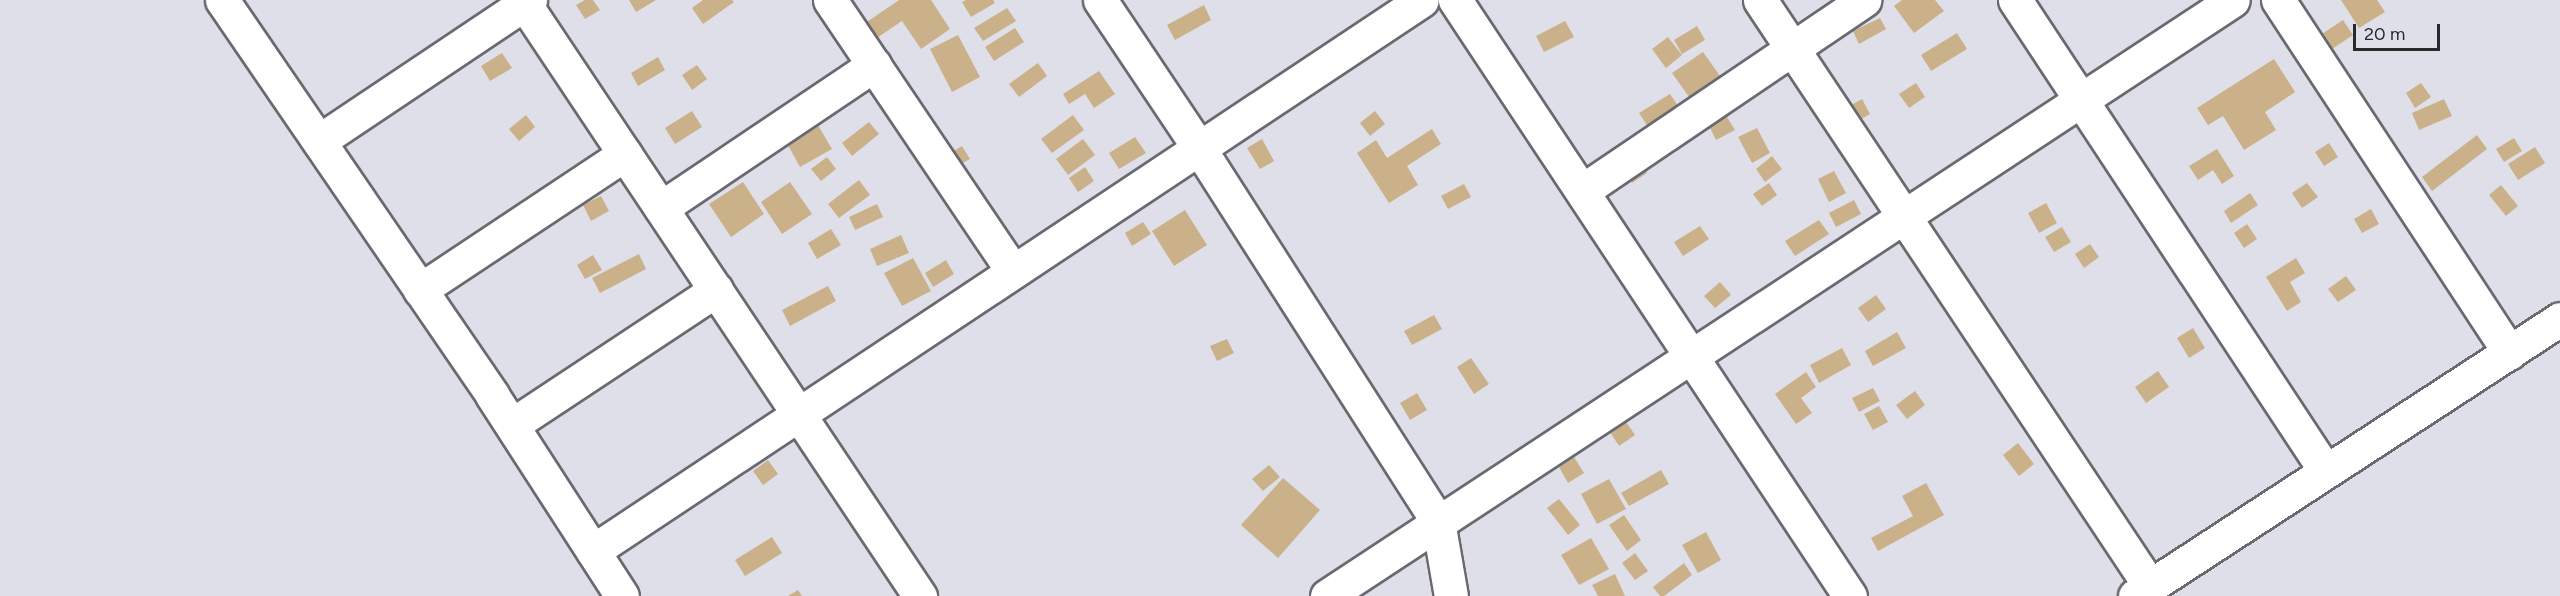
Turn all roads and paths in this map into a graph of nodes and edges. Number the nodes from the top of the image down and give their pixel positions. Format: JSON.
{"nodes":[{"id":1,"x":222,"y":0,"type":"edge"},
{"id":2,"x":830,"y":0,"type":"edge"},
{"id":3,"x":1100,"y":0,"type":"edge"},
{"id":4,"x":1422,"y":0,"type":"edge"},
{"id":5,"x":1455,"y":0,"type":"edge"},
{"id":6,"x":1760,"y":0,"type":"edge"},
{"id":7,"x":1864,"y":0,"type":"edge"},
{"id":8,"x":2015,"y":0,"type":"edge"},
{"id":9,"x":2233,"y":0,"type":"edge"},
{"id":10,"x":2278,"y":0,"type":"edge"},
{"id":11,"x":525,"y":1,"type":"edge"},
{"id":12,"x":1792,"y":49,"type":"junction"},
{"id":13,"x":874,"y":65,"type":"junction"},
{"id":14,"x":2082,"y":100,"type":"junction"},
{"id":15,"x":319,"y":141,"type":"junction"},
{"id":16,"x":1199,"y":148,"type":"junction"},
{"id":17,"x":625,"y":154,"type":"junction"},
{"id":18,"x":1582,"y":191,"type":"junction"},
{"id":19,"x":661,"y":207,"type":"junction"},
{"id":20,"x":1904,"y":218,"type":"junction"},
{"id":21,"x":1013,"y":270,"type":"junction"},
{"id":22,"x":420,"y":290,"type":"junction"},
{"id":23,"x":716,"y":290,"type":"junction"},
{"id":24,"x":2560,"y":319,"type":"edge"},
{"id":25,"x":2510,"y":353,"type":"junction"},
{"id":26,"x":1691,"y":358,"type":"junction"},
{"id":27,"x":798,"y":413,"type":"junction"},
{"id":28,"x":512,"y":425,"type":"junction"},
{"id":29,"x":2325,"y":470,"type":"junction"},
{"id":30,"x":1438,"y":521,"type":"junction"},
{"id":31,"x":593,"y":551,"type":"junction"},
{"id":32,"x":2143,"y":591,"type":"edge"},
{"id":33,"x":622,"y":596,"type":"edge"},
{"id":34,"x":920,"y":596,"type":"edge"},
{"id":35,"x":1327,"y":596,"type":"edge"},
{"id":36,"x":1451,"y":596,"type":"edge"},
{"id":37,"x":1850,"y":596,"type":"edge"}],
"edges":[{"from":1,"to":15,"type":"street"},
{"from":2,"to":13,"type":"street"},
{"from":3,"to":16,"type":"street"},
{"from":4,"to":16,"type":"street"},
{"from":5,"to":18,"type":"street"},
{"from":6,"to":12,"type":"street"},
{"from":7,"to":12,"type":"street"},
{"from":8,"to":14,"type":"street"},
{"from":9,"to":14,"type":"street"},
{"from":10,"to":25,"type":"street"},
{"from":11,"to":15,"type":"street"},
{"from":11,"to":17,"type":"street"},
{"from":12,"to":18,"type":"street"},
{"from":12,"to":20,"type":"street"},
{"from":13,"to":19,"type":"street"},
{"from":13,"to":21,"type":"street"},
{"from":14,"to":20,"type":"street"},
{"from":14,"to":29,"type":"street"},
{"from":15,"to":22,"type":"street"},
{"from":16,"to":21,"type":"street"},
{"from":16,"to":30,"type":"street"},
{"from":17,"to":19,"type":"street"},
{"from":17,"to":22,"type":"street"},
{"from":18,"to":26,"type":"street"},
{"from":19,"to":23,"type":"street"},
{"from":20,"to":26,"type":"street"},
{"from":20,"to":32,"type":"street"},
{"from":21,"to":27,"type":"street"},
{"from":22,"to":28,"type":"street"},
{"from":23,"to":27,"type":"street"},
{"from":23,"to":28,"type":"street"},
{"from":24,"to":25,"type":"street"},
{"from":25,"to":29,"type":"street"},
{"from":26,"to":30,"type":"street"},
{"from":26,"to":37,"type":"street"},
{"from":27,"to":31,"type":"street"},
{"from":27,"to":34,"type":"street"},
{"from":28,"to":31,"type":"street"},
{"from":29,"to":32,"type":"street"},
{"from":30,"to":35,"type":"street"},
{"from":30,"to":36,"type":"street"},
{"from":31,"to":33,"type":"street"}]}
